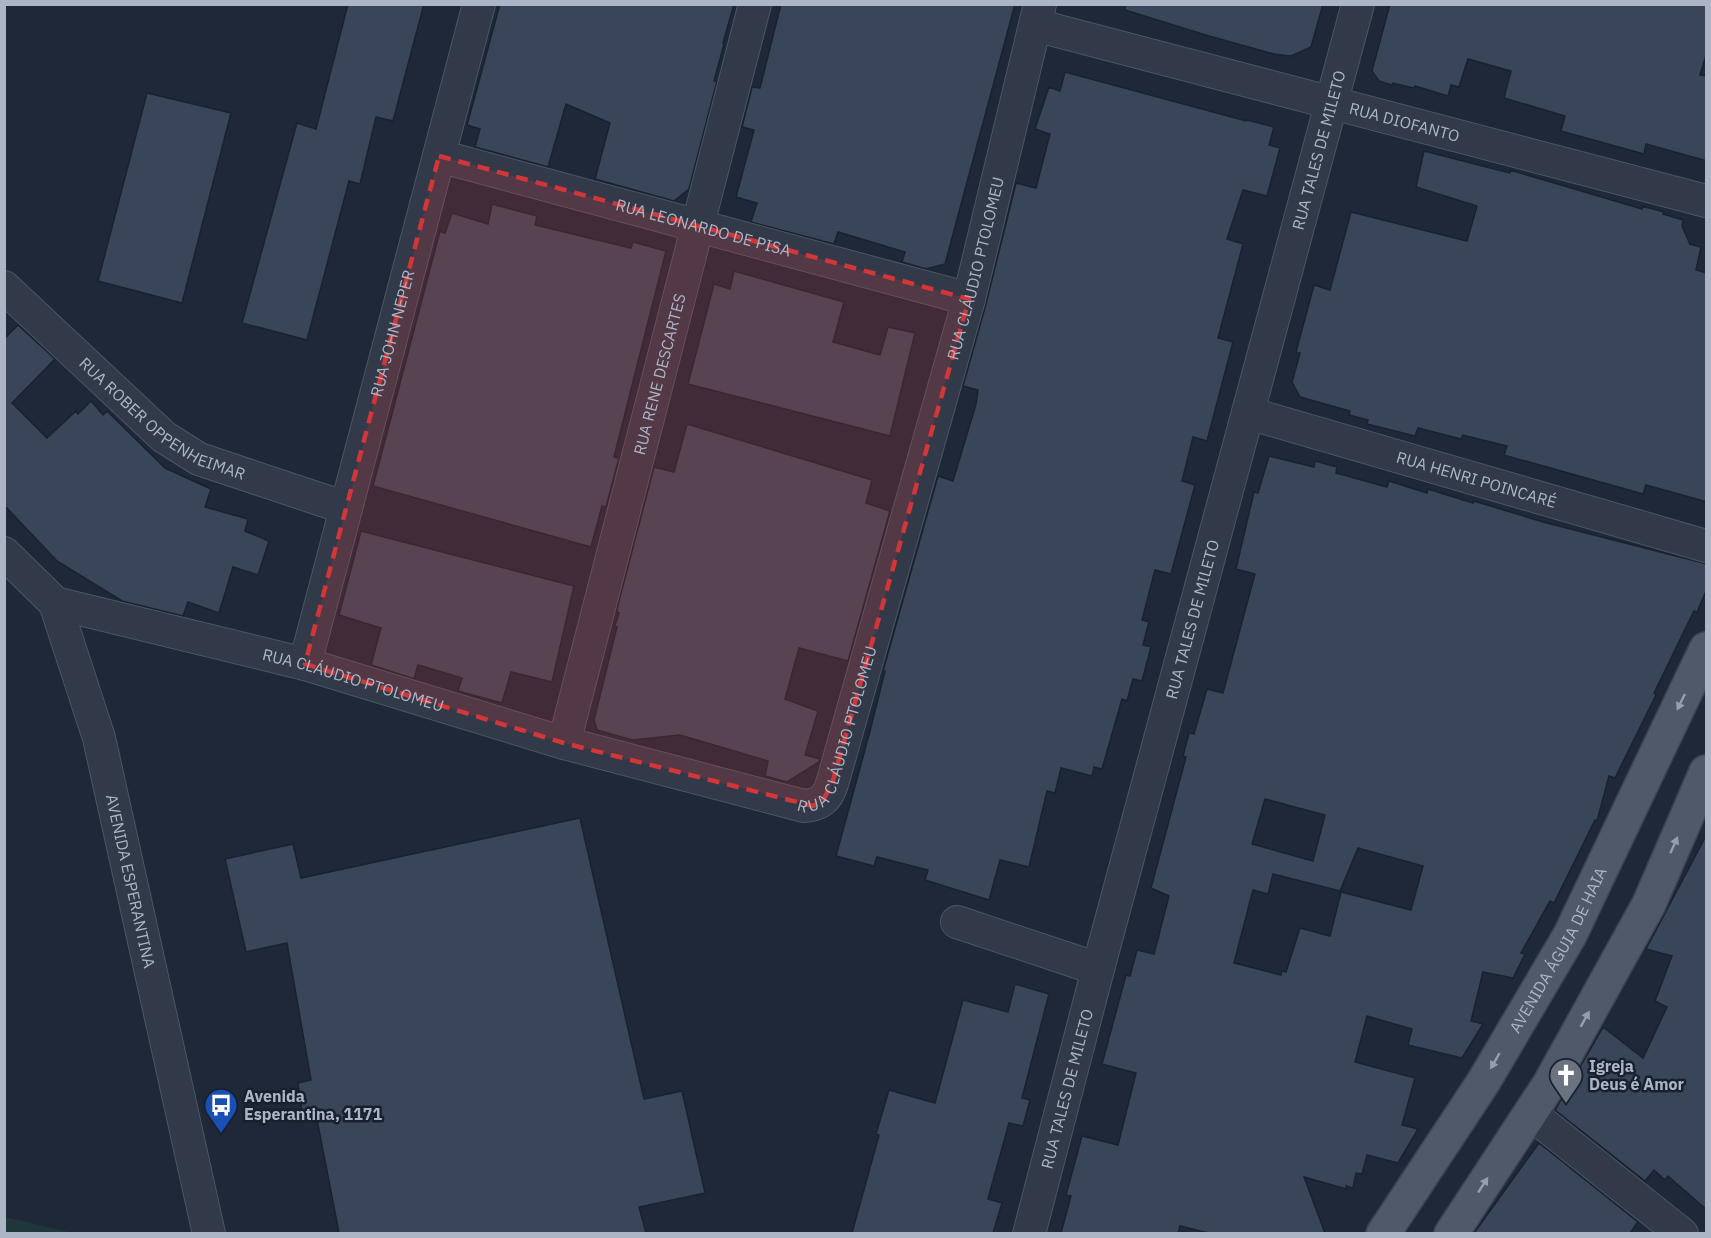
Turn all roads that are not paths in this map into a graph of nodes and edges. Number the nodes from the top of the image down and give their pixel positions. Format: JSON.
{"nodes":[{"id":1,"x":479,"y":4,"type":"edge"},
{"id":2,"x":755,"y":4,"type":"edge"},
{"id":3,"x":1358,"y":4,"type":"edge"},
{"id":4,"x":1038,"y":15,"type":"edge"},
{"id":5,"x":1333,"y":102,"type":"junction"},
{"id":6,"x":439,"y":156,"type":"junction"},
{"id":7,"x":1707,"y":201,"type":"edge"},
{"id":8,"x":697,"y":225,"type":"junction"},
{"id":9,"x":4,"y":287,"type":"edge"},
{"id":10,"x":969,"y":299,"type":"junction"},
{"id":11,"x":1248,"y":413,"type":"junction"},
{"id":12,"x":346,"y":508,"type":"junction"},
{"id":13,"x":1707,"y":546,"type":"edge"},
{"id":14,"x":4,"y":553,"type":"edge"},
{"id":15,"x":55,"y":603,"type":"junction"},
{"id":16,"x":1707,"y":649,"type":"edge"},
{"id":17,"x":305,"y":663,"type":"junction"},
{"id":18,"x":564,"y":744,"type":"junction"},
{"id":19,"x":1707,"y":772,"type":"edge"},
{"id":20,"x":957,"y":922,"type":"dead end"},
{"id":21,"x":1098,"y":969,"type":"junction"},
{"id":22,"x":1530,"y":1113,"type":"junction"},
{"id":23,"x":209,"y":1233,"type":"edge"},
{"id":24,"x":1029,"y":1233,"type":"edge"},
{"id":25,"x":1383,"y":1233,"type":"edge"},
{"id":26,"x":1451,"y":1233,"type":"edge"},
{"id":27,"x":1682,"y":1233,"type":"edge"}],
"edges":[{"from":1,"to":6,"type":"street","name":"RUA JOHN NEPER"},
{"from":2,"to":8,"type":"street","name":"RUA RENE DESCARTES"},
{"from":3,"to":5,"type":"street","name":"RUA TALES DE MILETO"},
{"from":4,"to":5,"type":"street","name":"RUA DIOFANTO"},
{"from":4,"to":10,"type":"street","name":"RUA CLÁUDIO PTOLOMEU"},
{"from":5,"to":7,"type":"street","name":"RUA DIOFANTO"},
{"from":5,"to":11,"type":"street","name":"RUA TALES DE MILETO"},
{"from":6,"to":8,"type":"street","name":"RUA LEONARDO DE PISA"},
{"from":6,"to":12,"type":"street","name":"RUA JOHN NEPER"},
{"from":8,"to":10,"type":"street","name":"RUA LEONARDO DE PISA"},
{"from":8,"to":18,"type":"street","name":"RUA RENE DESCARTES"},
{"from":9,"to":12,"type":"street","name":"RUA ROBER OPPENHEIMAR"},
{"from":10,"to":18,"type":"street","name":"RUA CLÁUDIO PTOLOMEU"},
{"from":11,"to":13,"type":"street","name":"RUA HENRI POINCARÉ"},
{"from":11,"to":21,"type":"street","name":"RUA TALES DE MILETO"},
{"from":12,"to":17,"type":"street","name":"RUA JOHN NEPER"},
{"from":14,"to":15,"type":"street","name":"AVENIDA ESPERANTINA"},
{"from":15,"to":17,"type":"street","name":"RUA CLÁUDIO PTOLOMEU"},
{"from":15,"to":23,"type":"street","name":"AVENIDA ESPERANTINA"},
{"from":16,"to":25,"type":"main road","name":"AVENIDA ÁGUIA DE HAIA","one_way":true},
{"from":17,"to":18,"type":"street","name":"RUA CLÁUDIO PTOLOMEU"},
{"from":22,"to":19,"type":"main road","one_way":true},
{"from":20,"to":21,"type":"street"},
{"from":21,"to":24,"type":"street","name":"RUA TALES DE MILETO"},
{"from":26,"to":22,"type":"main road","one_way":true},
{"from":22,"to":27,"type":"street"}]}
